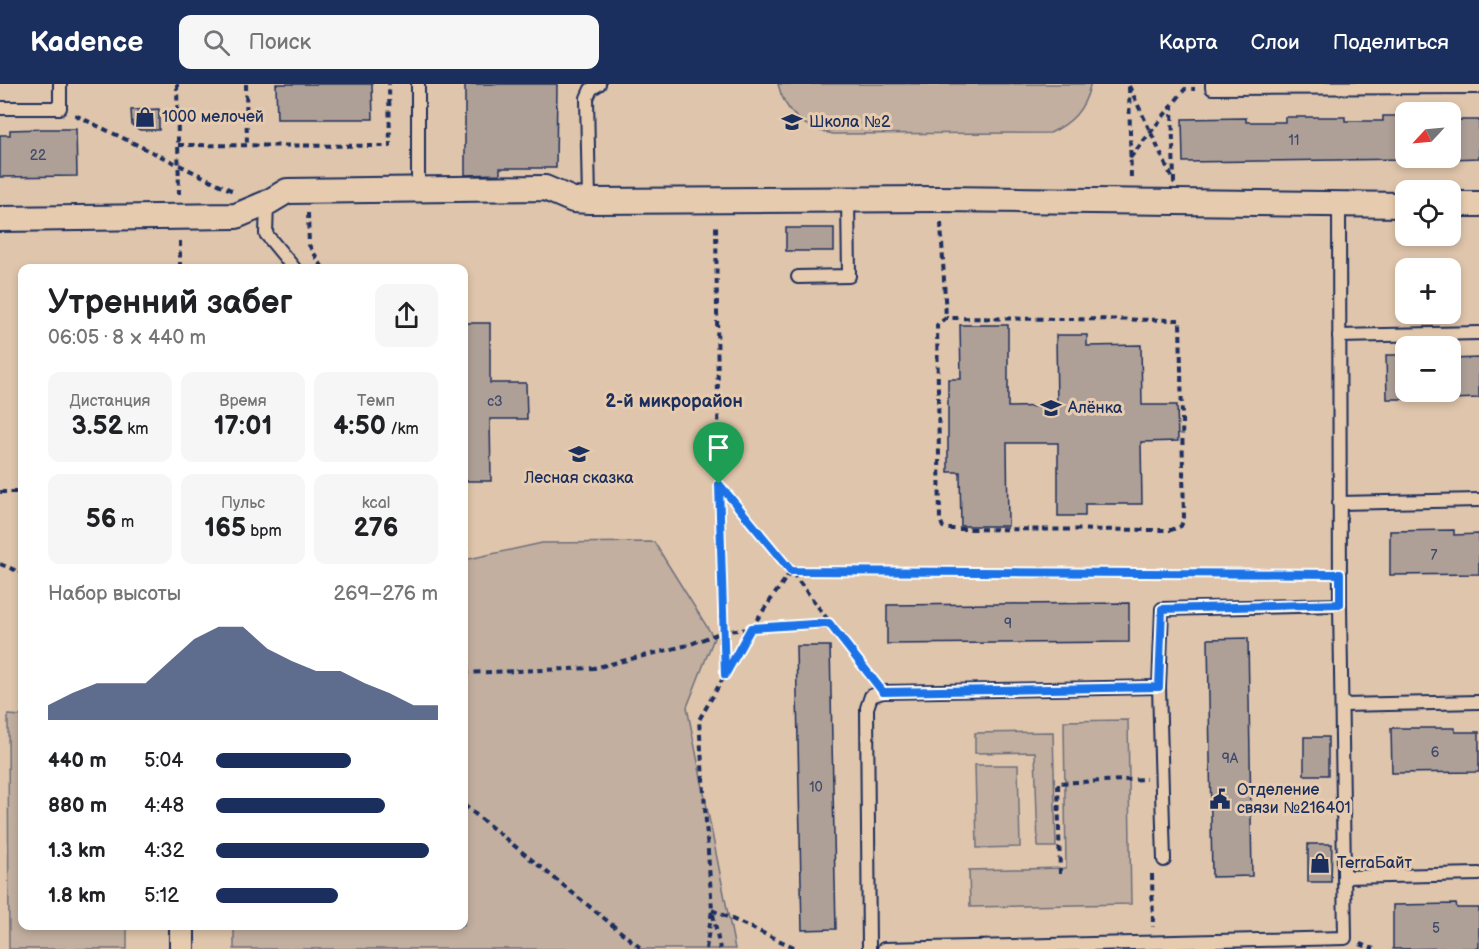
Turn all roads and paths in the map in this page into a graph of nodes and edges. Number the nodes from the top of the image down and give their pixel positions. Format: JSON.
{"nodes":[{"id":1,"x":60,"y":84,"type":"edge"},
{"id":2,"x":177,"y":84,"type":"edge"},
{"id":3,"x":246,"y":84,"type":"edge"},
{"id":4,"x":389,"y":84,"type":"edge"},
{"id":5,"x":418,"y":84,"type":"edge"},
{"id":6,"x":599,"y":84,"type":"edge"},
{"id":7,"x":1129,"y":85,"type":"edge"},
{"id":8,"x":1212,"y":86,"type":"edge"},
{"id":9,"x":1479,"y":87,"type":"edge"},
{"id":10,"x":1172,"y":106,"type":"junction"},
{"id":11,"x":0,"y":108,"type":"edge"},
{"id":12,"x":60,"y":108,"type":"junction"},
{"id":13,"x":1152,"y":132,"type":"junction"},
{"id":14,"x":178,"y":146,"type":"junction"},
{"id":15,"x":247,"y":146,"type":"junction"},
{"id":16,"x":1130,"y":158,"type":"junction"},
{"id":17,"x":179,"y":165,"type":"junction"},
{"id":18,"x":1131,"y":182,"type":"dead end"},
{"id":19,"x":418,"y":188,"type":"junction"},
{"id":20,"x":307,"y":191,"type":"junction"},
{"id":21,"x":239,"y":193,"type":"dead end"},
{"id":22,"x":179,"y":197,"type":"dead end"},
{"id":23,"x":848,"y":199,"type":"junction"},
{"id":24,"x":939,"y":199,"type":"junction"},
{"id":25,"x":590,"y":201,"type":"junction"},
{"id":26,"x":267,"y":203,"type":"junction"},
{"id":27,"x":1395,"y":204,"type":"edge"},
{"id":28,"x":1461,"y":204,"type":"edge"},
{"id":29,"x":1479,"y":204,"type":"edge"},
{"id":30,"x":1339,"y":205,"type":"junction"},
{"id":31,"x":716,"y":211,"type":"dead end"},
{"id":32,"x":0,"y":219,"type":"edge"},
{"id":33,"x":180,"y":236,"type":"dead end"},
{"id":34,"x":180,"y":264,"type":"edge"},
{"id":35,"x":291,"y":264,"type":"edge"},
{"id":36,"x":321,"y":264,"type":"edge"},
{"id":37,"x":798,"y":277,"type":"dead end"},
{"id":38,"x":946,"y":318,"type":"junction"},
{"id":39,"x":1479,"y":333,"type":"edge"},
{"id":40,"x":1340,"y":336,"type":"junction"},
{"id":41,"x":719,"y":484,"type":"junction"},
{"id":42,"x":0,"y":492,"type":"edge"},
{"id":43,"x":18,"y":492,"type":"edge"},
{"id":44,"x":1479,"y":500,"type":"edge"},
{"id":45,"x":1340,"y":503,"type":"junction"},
{"id":46,"x":0,"y":564,"type":"edge"},
{"id":47,"x":18,"y":571,"type":"edge"},
{"id":48,"x":791,"y":571,"type":"junction"},
{"id":49,"x":1340,"y":574,"type":"junction"},
{"id":50,"x":1340,"y":604,"type":"junction"},
{"id":51,"x":829,"y":623,"type":"junction"},
{"id":52,"x":751,"y":628,"type":"junction"},
{"id":53,"x":725,"y":631,"type":"junction"},
{"id":54,"x":468,"y":673,"type":"edge"},
{"id":55,"x":725,"y":675,"type":"junction"},
{"id":56,"x":1159,"y":687,"type":"junction"},
{"id":57,"x":883,"y":692,"type":"junction"},
{"id":58,"x":1479,"y":702,"type":"edge"},
{"id":59,"x":1343,"y":705,"type":"junction"},
{"id":60,"x":1161,"y":778,"type":"junction"},
{"id":61,"x":468,"y":808,"type":"edge"},
{"id":62,"x":1164,"y":860,"type":"joint"},
{"id":63,"x":1059,"y":874,"type":"dead end"},
{"id":64,"x":1479,"y":874,"type":"edge"},
{"id":65,"x":1344,"y":877,"type":"junction"},
{"id":66,"x":712,"y":910,"type":"junction"},
{"id":67,"x":182,"y":930,"type":"edge"},
{"id":68,"x":1153,"y":943,"type":"junction"},
{"id":69,"x":182,"y":949,"type":"edge"},
{"id":70,"x":642,"y":949,"type":"edge"},
{"id":71,"x":706,"y":949,"type":"edge"},
{"id":72,"x":720,"y":949,"type":"edge"},
{"id":73,"x":798,"y":949,"type":"edge"},
{"id":74,"x":870,"y":949,"type":"edge"},
{"id":75,"x":884,"y":949,"type":"edge"}],
"edges":[{"from":1,"to":12,"type":"lane"},
{"from":2,"to":14,"type":"path"},
{"from":3,"to":15,"type":"path"},
{"from":4,"to":15,"type":"path"},
{"from":5,"to":19,"type":"lane"},
{"from":6,"to":25,"type":"lane"},
{"from":7,"to":13,"type":"path"},
{"from":7,"to":16,"type":"path"},
{"from":8,"to":9,"type":"lane"},
{"from":8,"to":10,"type":"path"},
{"from":10,"to":13,"type":"path"},
{"from":10,"to":13,"type":"path"},
{"from":11,"to":12,"type":"lane"},
{"from":12,"to":17,"type":"path"},
{"from":13,"to":16,"type":"path"},
{"from":14,"to":15,"type":"path"},
{"from":14,"to":17,"type":"path"},
{"from":16,"to":18,"type":"path"},
{"from":17,"to":21,"type":"path"},
{"from":17,"to":22,"type":"path"},
{"from":19,"to":20,"type":"street"},
{"from":19,"to":25,"type":"street"},
{"from":20,"to":26,"type":"street"},
{"from":20,"to":36,"type":"path"},
{"from":23,"to":24,"type":"street"},
{"from":23,"to":25,"type":"street"},
{"from":23,"to":37,"type":"lane"},
{"from":24,"to":30,"type":"street"},
{"from":24,"to":38,"type":"path"},
{"from":26,"to":32,"type":"street"},
{"from":26,"to":35,"type":"lane"},
{"from":27,"to":30,"type":"street"},
{"from":28,"to":29,"type":"street"},
{"from":30,"to":40,"type":"lane"},
{"from":31,"to":41,"type":"path"},
{"from":33,"to":34,"type":"path"},
{"from":38,"to":38,"type":"path"},
{"from":39,"to":40,"type":"lane"},
{"from":40,"to":45,"type":"lane"},
{"from":41,"to":48,"type":"path"},
{"from":41,"to":53,"type":"path"},
{"from":42,"to":43,"type":"path"},
{"from":44,"to":45,"type":"lane"},
{"from":45,"to":49,"type":"lane"},
{"from":46,"to":47,"type":"path"},
{"from":48,"to":49,"type":"path"},
{"from":48,"to":51,"type":"path"},
{"from":48,"to":52,"type":"path"},
{"from":49,"to":50,"type":"lane"},
{"from":50,"to":56,"type":"lane"},
{"from":50,"to":59,"type":"lane"},
{"from":51,"to":52,"type":"path"},
{"from":51,"to":57,"type":"path"},
{"from":52,"to":53,"type":"path"},
{"from":52,"to":55,"type":"path"},
{"from":53,"to":54,"type":"path"},
{"from":53,"to":55,"type":"path"},
{"from":55,"to":66,"type":"path"},
{"from":56,"to":57,"type":"lane"},
{"from":56,"to":60,"type":"lane"},
{"from":57,"to":74,"type":"lane"},
{"from":58,"to":59,"type":"lane"},
{"from":59,"to":65,"type":"lane"},
{"from":60,"to":62,"type":"lane"},
{"from":60,"to":63,"type":"path"},
{"from":61,"to":70,"type":"path"},
{"from":62,"to":68,"type":"path"},
{"from":64,"to":65,"type":"lane"},
{"from":65,"to":68,"type":"lane"},
{"from":66,"to":71,"type":"path"},
{"from":66,"to":72,"type":"path"},
{"from":66,"to":73,"type":"path"},
{"from":67,"to":69,"type":"street"},
{"from":68,"to":75,"type":"lane"}]}
